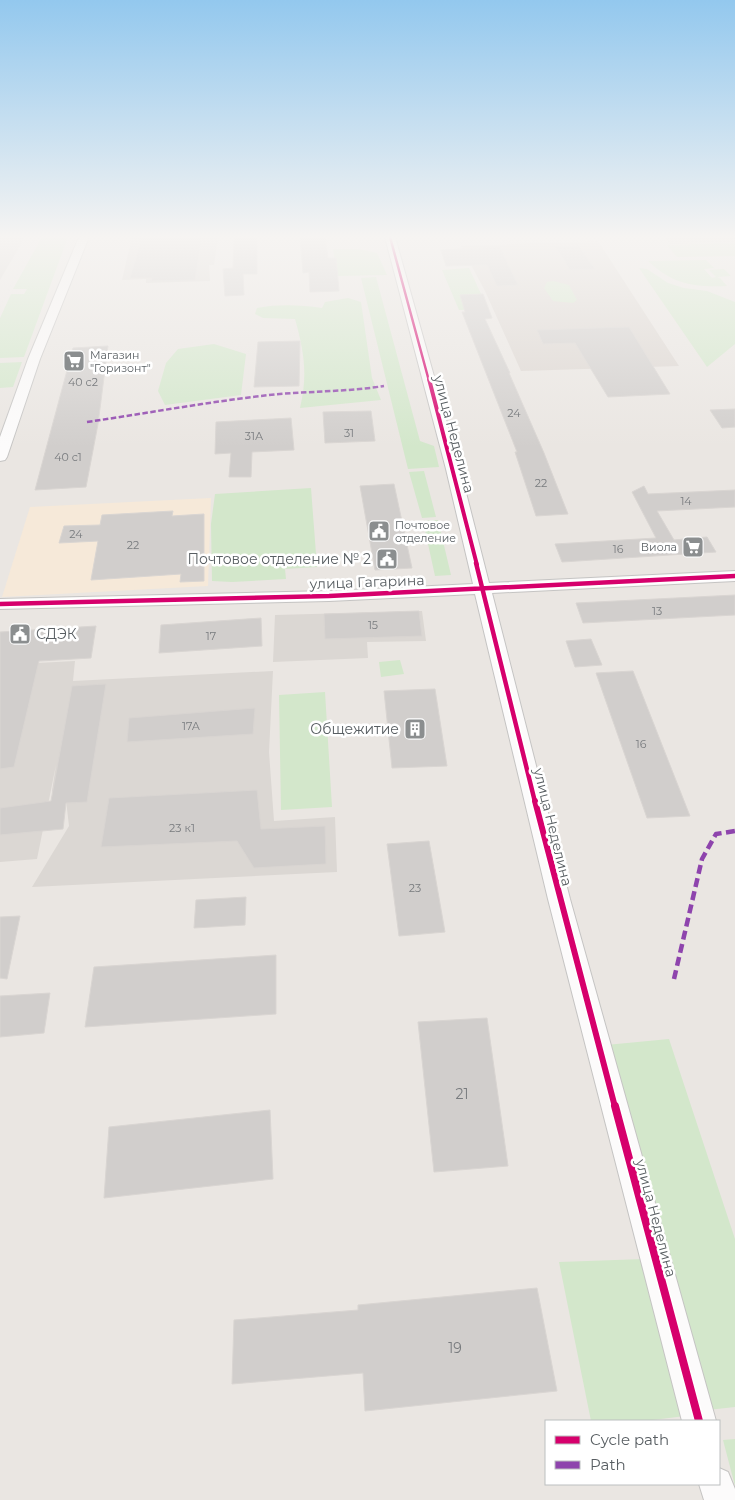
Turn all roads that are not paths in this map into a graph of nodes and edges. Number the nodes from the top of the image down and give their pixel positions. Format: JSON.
{"nodes":[{"id":1,"x":55,"y":307,"type":"edge"},
{"id":2,"x":409,"y":307,"type":"edge"},
{"id":3,"x":0,"y":457,"type":"edge"},
{"id":4,"x":735,"y":576,"type":"edge"},
{"id":5,"x":483,"y":588,"type":"junction"},
{"id":6,"x":0,"y":604,"type":"edge"},
{"id":7,"x":699,"y":1420,"type":"edge"},
{"id":8,"x":716,"y":1485,"type":"edge"},
{"id":9,"x":720,"y":1500,"type":"edge"}],
"edges":[{"from":1,"to":3,"type":"street"},
{"from":2,"to":5,"type":"street","name":"улица Неделина"},
{"from":4,"to":5,"type":"street","name":"улица Гагарина"},
{"from":5,"to":6,"type":"street","name":"улица Гагарина"},
{"from":5,"to":7,"type":"street","name":"улица Неделина"},
{"from":8,"to":9,"type":"street"}]}
